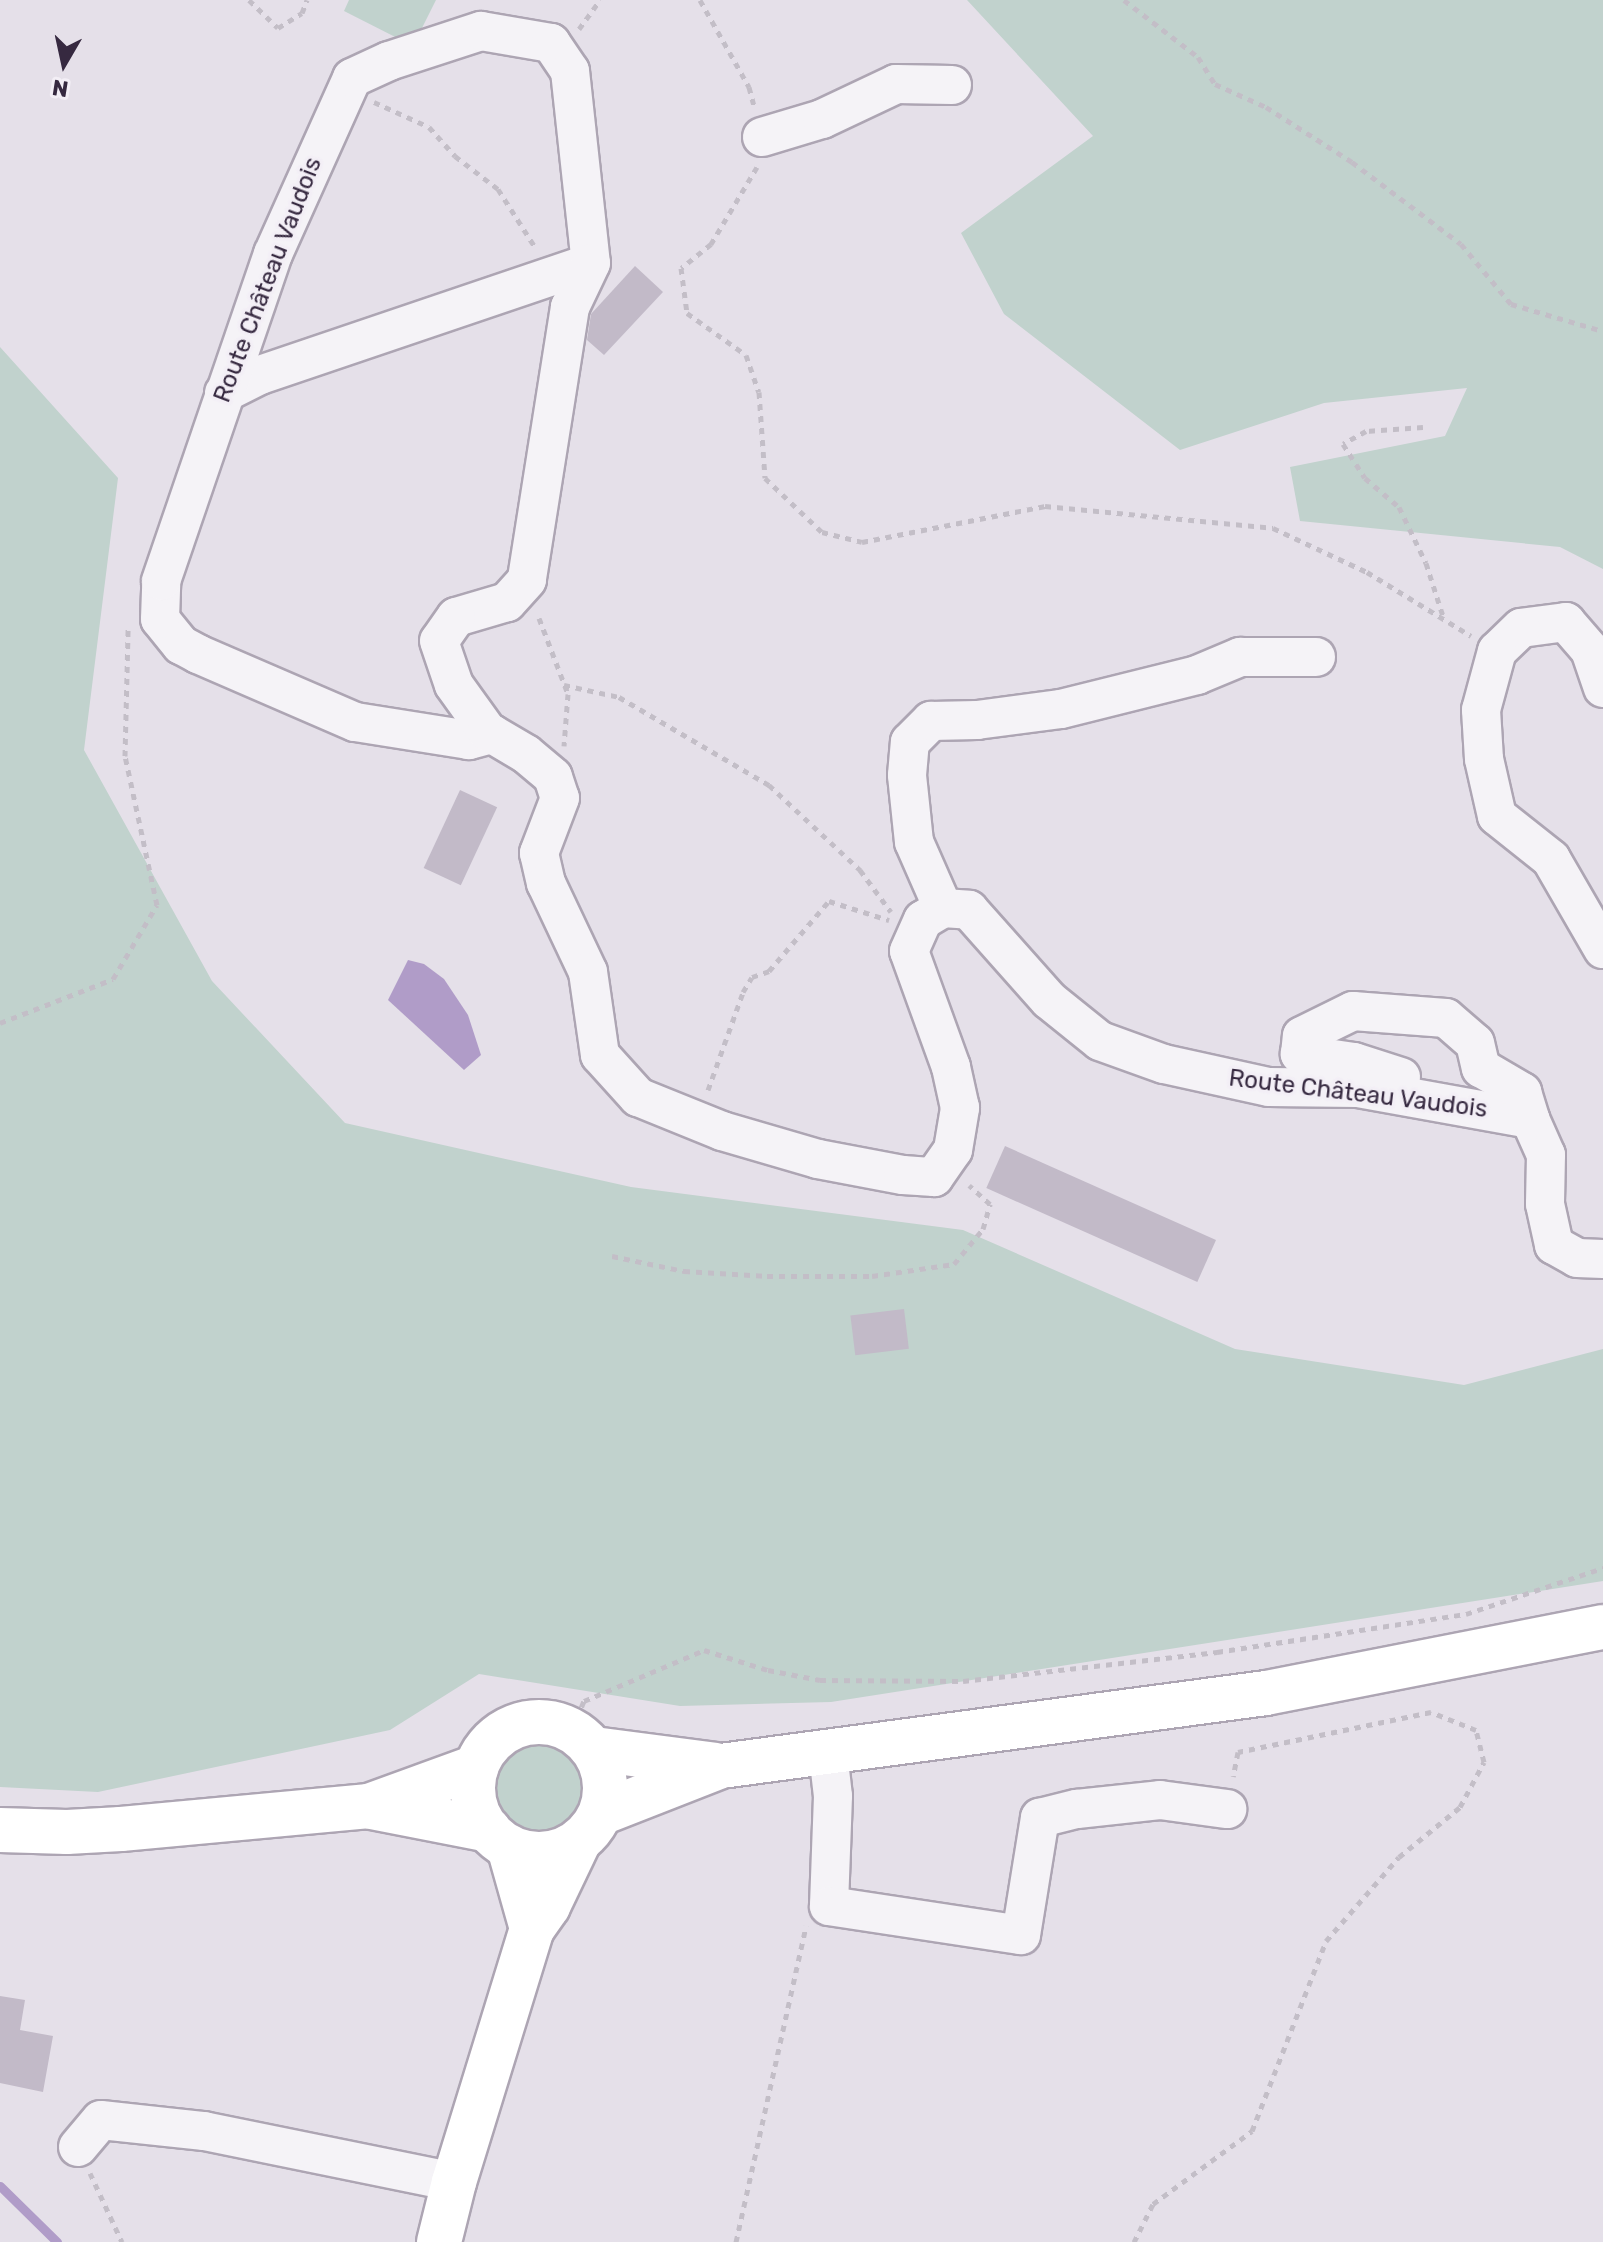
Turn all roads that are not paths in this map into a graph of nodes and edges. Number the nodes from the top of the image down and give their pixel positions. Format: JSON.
{"nodes":[{"id":1,"x":952,"y":85,"type":"dead end"},
{"id":2,"x":762,"y":137,"type":"road end"},
{"id":3,"x":591,"y":263,"type":"junction"},
{"id":4,"x":224,"y":393,"type":"junction"},
{"id":5,"x":1316,"y":657,"type":"dead end"},
{"id":6,"x":1603,"y":688,"type":"edge"},
{"id":7,"x":492,"y":734,"type":"junction"},
{"id":8,"x":943,"y":908,"type":"junction"},
{"id":9,"x":1603,"y":949,"type":"edge"},
{"id":10,"x":1423,"y":1099,"type":"junction"},
{"id":11,"x":1530,"y":1119,"type":"junction"},
{"id":12,"x":1603,"y":1259,"type":"edge"},
{"id":13,"x":1603,"y":1627,"type":"edge"},
{"id":14,"x":583,"y":1740,"type":"junction"},
{"id":15,"x":828,"y":1753,"type":"junction"},
{"id":16,"x":721,"y":1766,"type":"junction"},
{"id":17,"x":476,"y":1767,"type":"junction"},
{"id":18,"x":369,"y":1806,"type":"junction"},
{"id":19,"x":1227,"y":1809,"type":"road end"},
{"id":20,"x":590,"y":1827,"type":"junction"},
{"id":21,"x":0,"y":1830,"type":"edge"},
{"id":22,"x":499,"y":1838,"type":"junction"},
{"id":23,"x":532,"y":1929,"type":"junction"},
{"id":24,"x":78,"y":2147,"type":"road end"},
{"id":25,"x":454,"y":2182,"type":"junction"},
{"id":26,"x":439,"y":2242,"type":"edge"}],
"edges":[{"from":1,"to":2,"type":"lane"},
{"from":3,"to":4,"type":"lane"},
{"from":3,"to":4,"type":"lane","name":"Route Château Vaudois"},
{"from":3,"to":7,"type":"lane"},
{"from":4,"to":7,"type":"lane","name":"Route Château Vaudois"},
{"from":5,"to":8,"type":"lane"},
{"from":6,"to":9,"type":"lane"},
{"from":7,"to":8,"type":"lane"},
{"from":8,"to":10,"type":"lane","name":"Route Château Vaudois"},
{"from":10,"to":11,"type":"lane","name":"Route Château Vaudois"},
{"from":10,"to":11,"type":"lane"},
{"from":11,"to":12,"type":"lane"},
{"from":13,"to":15,"type":"main road"},
{"from":14,"to":16,"type":"main road"},
{"from":14,"to":17,"type":"main road"},
{"from":14,"to":20,"type":"main road"},
{"from":15,"to":16,"type":"main road"},
{"from":15,"to":19,"type":"lane"},
{"from":16,"to":20,"type":"main road"},
{"from":17,"to":18,"type":"main road"},
{"from":17,"to":22,"type":"main road"},
{"from":18,"to":21,"type":"main road"},
{"from":18,"to":22,"type":"main road"},
{"from":20,"to":22,"type":"main road"},
{"from":20,"to":23,"type":"main road"},
{"from":22,"to":23,"type":"main road"},
{"from":23,"to":25,"type":"main road"},
{"from":24,"to":25,"type":"lane"},
{"from":25,"to":26,"type":"main road"}]}
